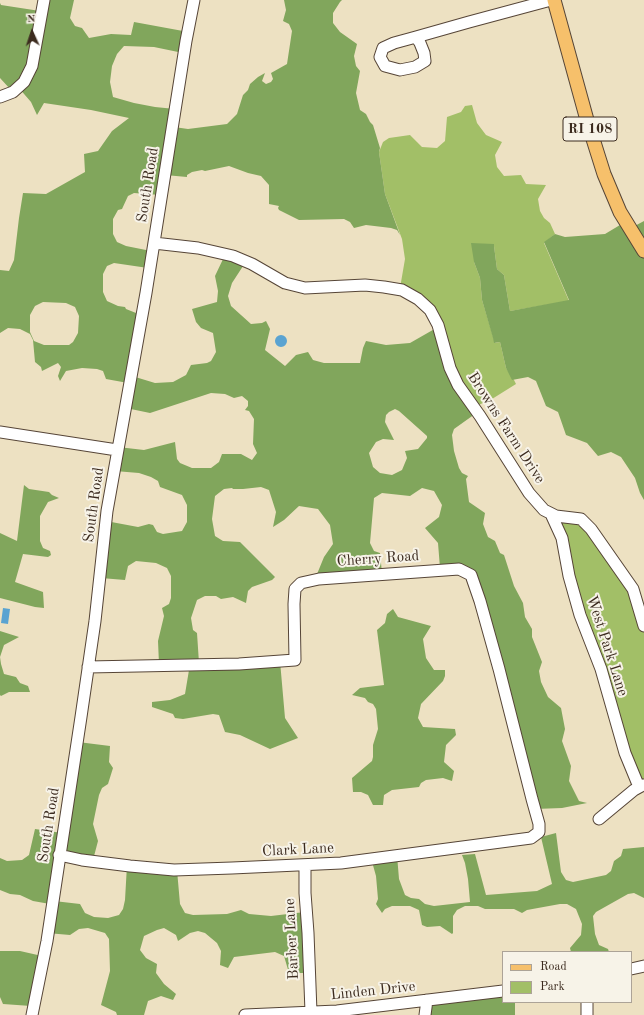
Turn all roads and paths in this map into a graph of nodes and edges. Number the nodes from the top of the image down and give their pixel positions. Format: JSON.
{"nodes":[{"id":1,"x":44,"y":0,"type":"edge"},
{"id":2,"x":194,"y":0,"type":"edge"},
{"id":3,"x":552,"y":0,"type":"edge"},
{"id":4,"x":416,"y":37,"type":"dead end"},
{"id":5,"x":0,"y":97,"type":"edge"},
{"id":6,"x":154,"y":243,"type":"junction"},
{"id":7,"x":644,"y":251,"type":"edge"},
{"id":8,"x":0,"y":432,"type":"edge"},
{"id":9,"x":118,"y":450,"type":"junction"},
{"id":10,"x":551,"y":514,"type":"junction"},
{"id":11,"x":644,"y":626,"type":"edge"},
{"id":12,"x":88,"y":667,"type":"junction"},
{"id":13,"x":641,"y":786,"type":"edge"},
{"id":14,"x":599,"y":819,"type":"dead end"},
{"id":15,"x":536,"y":835,"type":"joint"},
{"id":16,"x":60,"y":855,"type":"junction"},
{"id":17,"x":305,"y":865,"type":"junction"},
{"id":18,"x":644,"y":966,"type":"edge"},
{"id":19,"x":632,"y":969,"type":"edge"},
{"id":20,"x":502,"y":992,"type":"edge"},
{"id":21,"x":427,"y":1000,"type":"junction"},
{"id":22,"x":587,"y":1003,"type":"edge"},
{"id":23,"x":311,"y":1012,"type":"junction"},
{"id":24,"x":32,"y":1015,"type":"edge"},
{"id":25,"x":245,"y":1015,"type":"edge"},
{"id":26,"x":425,"y":1015,"type":"edge"},
{"id":27,"x":587,"y":1015,"type":"edge"}],
"edges":[{"from":1,"to":5,"type":"street"},
{"from":2,"to":6,"type":"street","name":"South Road"},
{"from":3,"to":4,"type":"street"},
{"from":3,"to":7,"type":"main road","number":"RI 108"},
{"from":6,"to":9,"type":"street","name":"South Road"},
{"from":6,"to":10,"type":"street","name":"Browns Farm Drive"},
{"from":8,"to":9,"type":"street"},
{"from":9,"to":12,"type":"street","name":"South Road"},
{"from":10,"to":11,"type":"street"},
{"from":10,"to":13,"type":"street","name":"West Park Lane"},
{"from":12,"to":15,"type":"street","name":"Cherry Road"},
{"from":12,"to":16,"type":"street","name":"South Road"},
{"from":13,"to":14,"type":"street"},
{"from":15,"to":17,"type":"street","name":"Clark Lane"},
{"from":16,"to":17,"type":"street","name":"Clark Lane"},
{"from":16,"to":24,"type":"street","name":"South Road"},
{"from":17,"to":23,"type":"street","name":"Barber Lane"},
{"from":18,"to":19,"type":"street"},
{"from":20,"to":21,"type":"street","name":"Linden Drive"},
{"from":21,"to":23,"type":"street","name":"Linden Drive"},
{"from":21,"to":26,"type":"street"},
{"from":22,"to":27,"type":"street"},
{"from":23,"to":25,"type":"street","name":"Linden Drive"}]}
